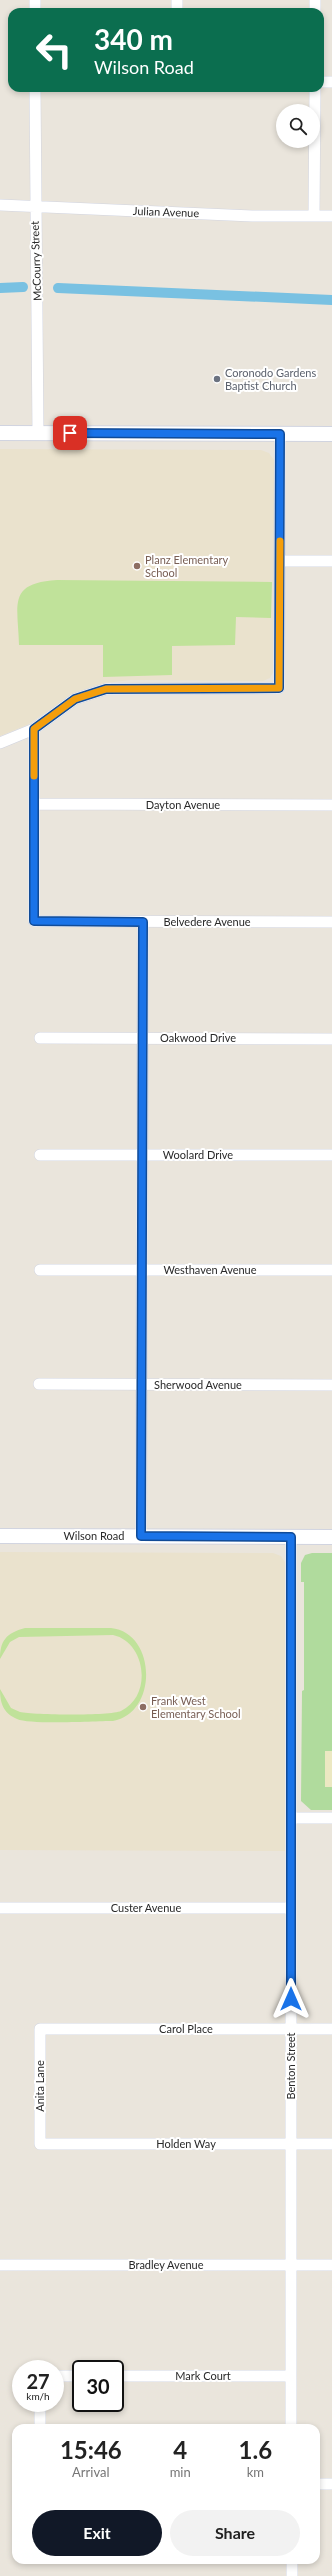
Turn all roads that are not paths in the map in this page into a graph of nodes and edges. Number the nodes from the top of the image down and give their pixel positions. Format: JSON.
{"nodes":[{"id":1,"x":34,"y":92,"type":"edge"},
{"id":2,"x":315,"y":92,"type":"edge"},
{"id":3,"x":0,"y":205,"type":"edge"},
{"id":4,"x":34,"y":207,"type":"junction"},
{"id":5,"x":314,"y":216,"type":"junction"},
{"id":6,"x":332,"y":216,"type":"edge"},
{"id":7,"x":0,"y":433,"type":"edge"},
{"id":8,"x":38,"y":433,"type":"junction"},
{"id":9,"x":280,"y":434,"type":"junction"},
{"id":10,"x":332,"y":434,"type":"edge"},
{"id":11,"x":280,"y":561,"type":"junction"},
{"id":12,"x":332,"y":561,"type":"edge"},
{"id":13,"x":34,"y":729,"type":"junction"},
{"id":14,"x":0,"y":743,"type":"edge"},
{"id":15,"x":34,"y":804,"type":"junction"},
{"id":16,"x":332,"y":805,"type":"edge"},
{"id":17,"x":143,"y":922,"type":"junction"},
{"id":18,"x":332,"y":922,"type":"edge"},
{"id":19,"x":40,"y":1038,"type":"dead end"},
{"id":20,"x":142,"y":1038,"type":"junction"},
{"id":21,"x":332,"y":1038,"type":"edge"},
{"id":22,"x":40,"y":1155,"type":"dead end"},
{"id":23,"x":142,"y":1155,"type":"junction"},
{"id":24,"x":332,"y":1155,"type":"edge"},
{"id":25,"x":40,"y":1270,"type":"dead end"},
{"id":26,"x":142,"y":1270,"type":"junction"},
{"id":27,"x":332,"y":1270,"type":"edge"},
{"id":28,"x":39,"y":1384,"type":"dead end"},
{"id":29,"x":142,"y":1385,"type":"junction"},
{"id":30,"x":332,"y":1385,"type":"edge"},
{"id":31,"x":0,"y":1536,"type":"edge"},
{"id":32,"x":141,"y":1536,"type":"junction"},
{"id":33,"x":291,"y":1537,"type":"junction"},
{"id":34,"x":332,"y":1537,"type":"edge"},
{"id":35,"x":291,"y":1818,"type":"junction"},
{"id":36,"x":332,"y":1818,"type":"edge"},
{"id":37,"x":0,"y":1908,"type":"edge"},
{"id":38,"x":291,"y":1908,"type":"junction"},
{"id":39,"x":40,"y":2029,"type":"joint"},
{"id":40,"x":291,"y":2029,"type":"junction"},
{"id":41,"x":332,"y":2029,"type":"edge"},
{"id":42,"x":40,"y":2144,"type":"joint"},
{"id":43,"x":291,"y":2144,"type":"junction"},
{"id":44,"x":332,"y":2144,"type":"edge"},
{"id":45,"x":0,"y":2265,"type":"edge"},
{"id":46,"x":291,"y":2265,"type":"junction"},
{"id":47,"x":332,"y":2265,"type":"edge"},
{"id":48,"x":124,"y":2376,"type":"edge"},
{"id":49,"x":291,"y":2376,"type":"junction"},
{"id":50,"x":40,"y":2412,"type":"edge"},
{"id":51,"x":40,"y":2424,"type":"edge"},
{"id":52,"x":291,"y":2424,"type":"edge"},
{"id":53,"x":320,"y":2484,"type":"edge"},
{"id":54,"x":332,"y":2484,"type":"edge"},
{"id":55,"x":292,"y":2564,"type":"edge"},
{"id":56,"x":292,"y":2576,"type":"edge"}],
"edges":[{"from":1,"to":4,"type":"street","name":"McCourry Street"},
{"from":2,"to":5,"type":"street"},
{"from":3,"to":4,"type":"street","name":"Julian Avenue"},
{"from":4,"to":5,"type":"street","name":"Julian Avenue"},
{"from":4,"to":8,"type":"street","name":"McCourry Street"},
{"from":5,"to":6,"type":"street","name":"Julian Avenue"},
{"from":7,"to":8,"type":"street"},
{"from":8,"to":9,"type":"street"},
{"from":9,"to":10,"type":"street"},
{"from":9,"to":11,"type":"street"},
{"from":11,"to":12,"type":"street"},
{"from":11,"to":13,"type":"street"},
{"from":13,"to":14,"type":"street"},
{"from":13,"to":15,"type":"street"},
{"from":15,"to":16,"type":"street","name":"Dayton Avenue"},
{"from":15,"to":17,"type":"street","name":"Belvedere Avenue"},
{"from":17,"to":18,"type":"street","name":"Belvedere Avenue"},
{"from":17,"to":20,"type":"street"},
{"from":19,"to":20,"type":"street","name":"Oakwood Drive"},
{"from":20,"to":21,"type":"street","name":"Oakwood Drive"},
{"from":20,"to":23,"type":"street"},
{"from":22,"to":23,"type":"street","name":"Woolard Drive"},
{"from":23,"to":24,"type":"street","name":"Woolard Drive"},
{"from":23,"to":26,"type":"street"},
{"from":25,"to":26,"type":"street","name":"Westhaven Avenue"},
{"from":26,"to":27,"type":"street","name":"Westhaven Avenue"},
{"from":26,"to":29,"type":"street"},
{"from":28,"to":29,"type":"street","name":"Sherwood Avenue"},
{"from":29,"to":30,"type":"street","name":"Sherwood Avenue"},
{"from":29,"to":32,"type":"street"},
{"from":31,"to":32,"type":"street","name":"Wilson Road"},
{"from":32,"to":33,"type":"street","name":"Wilson Road"},
{"from":33,"to":34,"type":"street","name":"Wilson Road"},
{"from":33,"to":35,"type":"street","name":"Benton Street"},
{"from":35,"to":36,"type":"street"},
{"from":35,"to":38,"type":"street","name":"Benton Street"},
{"from":37,"to":38,"type":"street","name":"Custer Avenue"},
{"from":38,"to":40,"type":"street","name":"Benton Street"},
{"from":39,"to":40,"type":"street","name":"Carol Place"},
{"from":39,"to":42,"type":"street","name":"Anita Lane"},
{"from":40,"to":41,"type":"street","name":"Carol Place"},
{"from":40,"to":43,"type":"street","name":"Benton Street"},
{"from":42,"to":43,"type":"street","name":"Holden Way"},
{"from":43,"to":44,"type":"street","name":"Holden Way"},
{"from":43,"to":46,"type":"street","name":"Benton Street"},
{"from":45,"to":46,"type":"street","name":"Bradley Avenue"},
{"from":46,"to":47,"type":"street","name":"Bradley Avenue"},
{"from":46,"to":49,"type":"street","name":"Benton Street"},
{"from":48,"to":49,"type":"street","name":"Mark Court"},
{"from":49,"to":52,"type":"street","name":"Benton Street"},
{"from":50,"to":51,"type":"street"},
{"from":53,"to":54,"type":"street"},
{"from":55,"to":56,"type":"street"}]}
